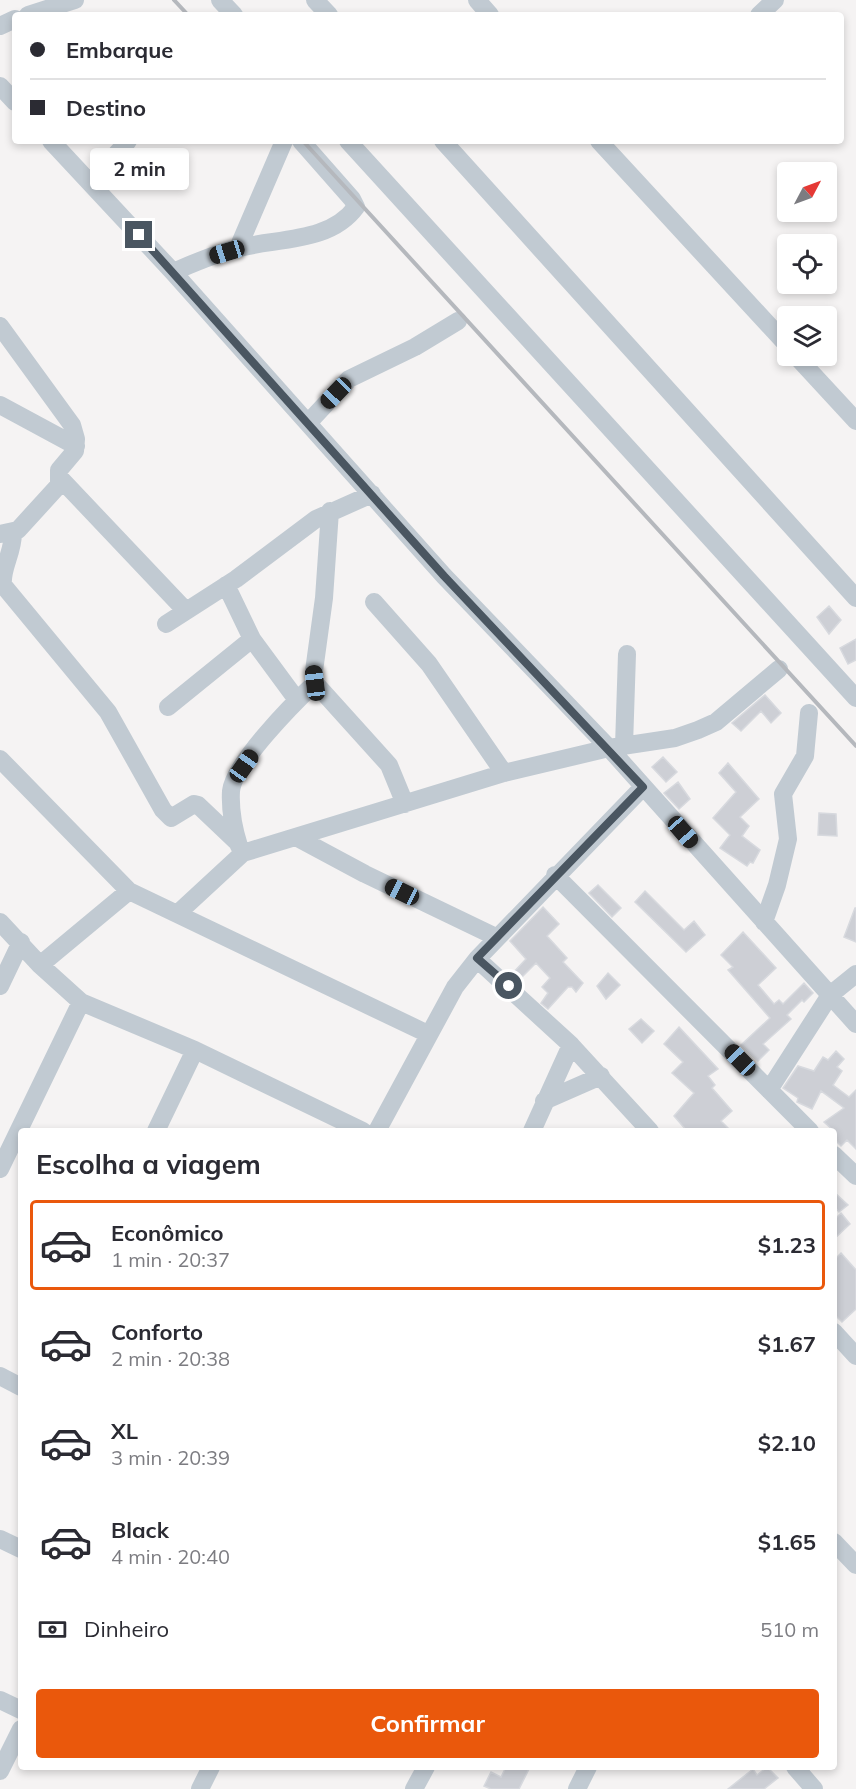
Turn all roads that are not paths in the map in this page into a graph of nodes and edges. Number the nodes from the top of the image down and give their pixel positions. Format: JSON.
{"nodes":[{"id":1,"x":75,"y":0,"type":"edge"},
{"id":2,"x":220,"y":0,"type":"edge"},
{"id":3,"x":315,"y":0,"type":"edge"},
{"id":4,"x":477,"y":0,"type":"edge"},
{"id":5,"x":775,"y":0,"type":"edge"},
{"id":6,"x":37,"y":12,"type":"edge"},
{"id":7,"x":231,"y":12,"type":"edge"},
{"id":8,"x":326,"y":12,"type":"edge"},
{"id":9,"x":487,"y":12,"type":"edge"},
{"id":10,"x":762,"y":12,"type":"edge"},
{"id":11,"x":54,"y":144,"type":"edge"},
{"id":12,"x":125,"y":144,"type":"edge"},
{"id":13,"x":283,"y":144,"type":"edge"},
{"id":14,"x":304,"y":144,"type":"edge"},
{"id":15,"x":351,"y":144,"type":"edge"},
{"id":16,"x":446,"y":144,"type":"edge"},
{"id":17,"x":608,"y":144,"type":"edge"},
{"id":18,"x":90,"y":183,"type":"junction"},
{"id":19,"x":238,"y":248,"type":"junction"},
{"id":20,"x":173,"y":272,"type":"junction"},
{"id":21,"x":458,"y":321,"type":"dead end"},
{"id":22,"x":0,"y":326,"type":"edge"},
{"id":23,"x":777,"y":334,"type":"edge"},
{"id":24,"x":805,"y":366,"type":"edge"},
{"id":25,"x":0,"y":405,"type":"edge"},
{"id":26,"x":856,"y":421,"type":"edge"},
{"id":27,"x":308,"y":423,"type":"junction"},
{"id":28,"x":76,"y":446,"type":"junction"},
{"id":29,"x":59,"y":477,"type":"junction"},
{"id":30,"x":372,"y":494,"type":"junction"},
{"id":31,"x":330,"y":511,"type":"junction"},
{"id":32,"x":7,"y":534,"type":"edge"},
{"id":33,"x":226,"y":585,"type":"junction"},
{"id":34,"x":856,"y":598,"type":"edge"},
{"id":35,"x":374,"y":602,"type":"dead end"},
{"id":36,"x":186,"y":611,"type":"junction"},
{"id":37,"x":165,"y":624,"type":"dead end"},
{"id":38,"x":252,"y":639,"type":"junction"},
{"id":39,"x":627,"y":654,"type":"dead end"},
{"id":40,"x":779,"y":669,"type":"dead end"},
{"id":41,"x":315,"y":683,"type":"junction"},
{"id":42,"x":856,"y":698,"type":"edge"},
{"id":43,"x":297,"y":700,"type":"junction"},
{"id":44,"x":168,"y":706,"type":"dead end"},
{"id":45,"x":809,"y":712,"type":"dead end"},
{"id":46,"x":617,"y":747,"type":"junction"},
{"id":47,"x":0,"y":759,"type":"edge"},
{"id":48,"x":504,"y":773,"type":"junction"},
{"id":49,"x":643,"y":787,"type":"junction"},
{"id":50,"x":231,"y":789,"type":"junction"},
{"id":51,"x":405,"y":804,"type":"junction"},
{"id":52,"x":207,"y":813,"type":"junction"},
{"id":53,"x":296,"y":837,"type":"junction"},
{"id":54,"x":240,"y":848,"type":"junction"},
{"id":55,"x":555,"y":875,"type":"junction"},
{"id":56,"x":129,"y":891,"type":"junction"},
{"id":57,"x":177,"y":914,"type":"junction"},
{"id":58,"x":0,"y":922,"type":"edge"},
{"id":59,"x":764,"y":922,"type":"junction"},
{"id":60,"x":496,"y":937,"type":"junction"},
{"id":61,"x":21,"y":942,"type":"junction"},
{"id":62,"x":477,"y":958,"type":"junction"},
{"id":63,"x":40,"y":964,"type":"junction"},
{"id":64,"x":856,"y":974,"type":"edge"},
{"id":65,"x":0,"y":986,"type":"edge"},
{"id":66,"x":830,"y":995,"type":"junction"},
{"id":67,"x":81,"y":1002,"type":"junction"},
{"id":68,"x":856,"y":1024,"type":"edge"},
{"id":69,"x":429,"y":1034,"type":"junction"},
{"id":70,"x":571,"y":1045,"type":"junction"},
{"id":71,"x":195,"y":1050,"type":"junction"},
{"id":72,"x":601,"y":1076,"type":"junction"},
{"id":73,"x":769,"y":1090,"type":"junction"},
{"id":74,"x":544,"y":1101,"type":"junction"},
{"id":75,"x":20,"y":1128,"type":"edge"},
{"id":76,"x":157,"y":1128,"type":"edge"},
{"id":77,"x":357,"y":1128,"type":"edge"},
{"id":78,"x":379,"y":1128,"type":"edge"},
{"id":79,"x":533,"y":1128,"type":"edge"},
{"id":80,"x":647,"y":1128,"type":"edge"},
{"id":81,"x":807,"y":1128,"type":"edge"},
{"id":82,"x":18,"y":1132,"type":"edge"},
{"id":83,"x":837,"y":1158,"type":"edge"},
{"id":84,"x":0,"y":1169,"type":"edge"},
{"id":85,"x":856,"y":1176,"type":"edge"},
{"id":86,"x":837,"y":1335,"type":"edge"},
{"id":87,"x":856,"y":1356,"type":"edge"},
{"id":88,"x":0,"y":1376,"type":"edge"},
{"id":89,"x":18,"y":1385,"type":"edge"},
{"id":90,"x":0,"y":1539,"type":"edge"},
{"id":91,"x":837,"y":1545,"type":"edge"},
{"id":92,"x":18,"y":1548,"type":"edge"},
{"id":93,"x":856,"y":1565,"type":"edge"},
{"id":94,"x":0,"y":1700,"type":"edge"},
{"id":95,"x":18,"y":1709,"type":"edge"},
{"id":96,"x":18,"y":1735,"type":"edge"},
{"id":97,"x":210,"y":1770,"type":"edge"},
{"id":98,"x":424,"y":1770,"type":"edge"},
{"id":99,"x":586,"y":1770,"type":"edge"},
{"id":100,"x":798,"y":1770,"type":"edge"},
{"id":101,"x":0,"y":1771,"type":"edge"},
{"id":102,"x":200,"y":1789,"type":"edge"},
{"id":103,"x":414,"y":1789,"type":"edge"},
{"id":104,"x":577,"y":1789,"type":"edge"},
{"id":105,"x":814,"y":1789,"type":"edge"}],
"edges":[{"from":1,"to":6,"type":"street"},
{"from":2,"to":7,"type":"street"},
{"from":3,"to":8,"type":"street"},
{"from":4,"to":9,"type":"street"},
{"from":5,"to":10,"type":"street"},
{"from":11,"to":18,"type":"street"},
{"from":12,"to":18,"type":"street"},
{"from":13,"to":19,"type":"street"},
{"from":14,"to":19,"type":"street"},
{"from":15,"to":42,"type":"street"},
{"from":16,"to":34,"type":"street"},
{"from":17,"to":23,"type":"street"},
{"from":18,"to":20,"type":"street"},
{"from":19,"to":20,"type":"street"},
{"from":20,"to":27,"type":"street"},
{"from":21,"to":27,"type":"street"},
{"from":22,"to":28,"type":"street"},
{"from":24,"to":26,"type":"street"},
{"from":25,"to":28,"type":"street"},
{"from":27,"to":30,"type":"street"},
{"from":28,"to":29,"type":"street"},
{"from":29,"to":32,"type":"street"},
{"from":29,"to":36,"type":"street"},
{"from":30,"to":31,"type":"street"},
{"from":30,"to":46,"type":"street"},
{"from":31,"to":33,"type":"street"},
{"from":31,"to":41,"type":"street"},
{"from":32,"to":52,"type":"street"},
{"from":33,"to":36,"type":"street"},
{"from":33,"to":38,"type":"street"},
{"from":35,"to":48,"type":"street"},
{"from":36,"to":37,"type":"street"},
{"from":38,"to":43,"type":"street"},
{"from":38,"to":44,"type":"street"},
{"from":39,"to":46,"type":"street"},
{"from":40,"to":46,"type":"street"},
{"from":41,"to":43,"type":"street"},
{"from":41,"to":51,"type":"street"},
{"from":43,"to":50,"type":"street"},
{"from":45,"to":59,"type":"street"},
{"from":46,"to":48,"type":"street"},
{"from":46,"to":49,"type":"street"},
{"from":47,"to":56,"type":"street"},
{"from":48,"to":51,"type":"street"},
{"from":49,"to":55,"type":"street"},
{"from":49,"to":59,"type":"street"},
{"from":50,"to":52,"type":"street"},
{"from":50,"to":54,"type":"street"},
{"from":51,"to":53,"type":"street"},
{"from":52,"to":54,"type":"street"},
{"from":53,"to":54,"type":"street"},
{"from":53,"to":60,"type":"street"},
{"from":54,"to":57,"type":"street"},
{"from":55,"to":60,"type":"street"},
{"from":55,"to":73,"type":"street"},
{"from":56,"to":57,"type":"street"},
{"from":56,"to":63,"type":"street"},
{"from":57,"to":69,"type":"street"},
{"from":58,"to":61,"type":"street"},
{"from":59,"to":66,"type":"street"},
{"from":60,"to":62,"type":"street"},
{"from":61,"to":63,"type":"street"},
{"from":61,"to":65,"type":"street"},
{"from":62,"to":69,"type":"street"},
{"from":62,"to":70,"type":"street"},
{"from":63,"to":67,"type":"street"},
{"from":64,"to":66,"type":"street"},
{"from":66,"to":68,"type":"street"},
{"from":66,"to":73,"type":"street"},
{"from":67,"to":71,"type":"street"},
{"from":67,"to":75,"type":"street"},
{"from":69,"to":78,"type":"street"},
{"from":70,"to":72,"type":"street"},
{"from":70,"to":74,"type":"street"},
{"from":71,"to":76,"type":"street"},
{"from":71,"to":77,"type":"street"},
{"from":72,"to":74,"type":"street"},
{"from":72,"to":80,"type":"street"},
{"from":73,"to":81,"type":"street"},
{"from":74,"to":79,"type":"street"},
{"from":82,"to":84,"type":"street"},
{"from":83,"to":85,"type":"street"},
{"from":86,"to":87,"type":"street"},
{"from":88,"to":89,"type":"street"},
{"from":90,"to":92,"type":"street"},
{"from":91,"to":93,"type":"street"},
{"from":94,"to":95,"type":"street"},
{"from":96,"to":101,"type":"street"},
{"from":97,"to":102,"type":"street"},
{"from":98,"to":103,"type":"street"},
{"from":99,"to":104,"type":"street"},
{"from":100,"to":105,"type":"street"}]}
